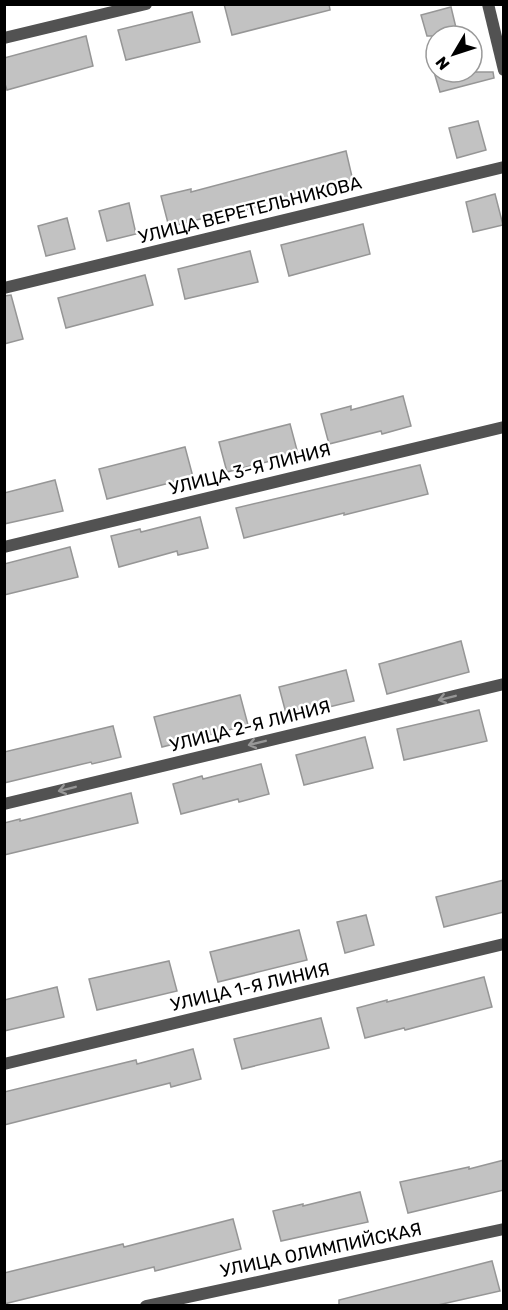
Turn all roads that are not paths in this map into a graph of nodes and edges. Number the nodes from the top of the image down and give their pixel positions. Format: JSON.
{"nodes":[{"id":1,"x":146,"y":4,"type":"edge"},
{"id":2,"x":488,"y":4,"type":"edge"},
{"id":3,"x":4,"y":38,"type":"edge"},
{"id":4,"x":504,"y":70,"type":"edge"},
{"id":5,"x":504,"y":167,"type":"edge"},
{"id":6,"x":4,"y":288,"type":"edge"},
{"id":7,"x":504,"y":427,"type":"edge"},
{"id":8,"x":4,"y":547,"type":"edge"},
{"id":9,"x":504,"y":684,"type":"edge"},
{"id":10,"x":4,"y":804,"type":"edge"},
{"id":11,"x":504,"y":944,"type":"edge"},
{"id":12,"x":4,"y":1064,"type":"edge"},
{"id":13,"x":504,"y":1229,"type":"edge"},
{"id":14,"x":146,"y":1305,"type":"edge"}],
"edges":[{"from":1,"to":3,"type":"street"},
{"from":2,"to":4,"type":"street"},
{"from":5,"to":6,"type":"street","name":"УЛИЦА ВЕРЕТЕЛЬНИКОВА"},
{"from":7,"to":8,"type":"street","name":"УЛИЦА 3-Я ЛИНИЯ"},
{"from":9,"to":10,"type":"street","name":"УЛИЦА 2-Я ЛИНИЯ","one_way":true},
{"from":11,"to":12,"type":"street","name":"УЛИЦА 1-Я ЛИНИЯ"},
{"from":13,"to":14,"type":"street","name":"УЛИЦА ОЛИМПИЙСКАЯ"}]}
